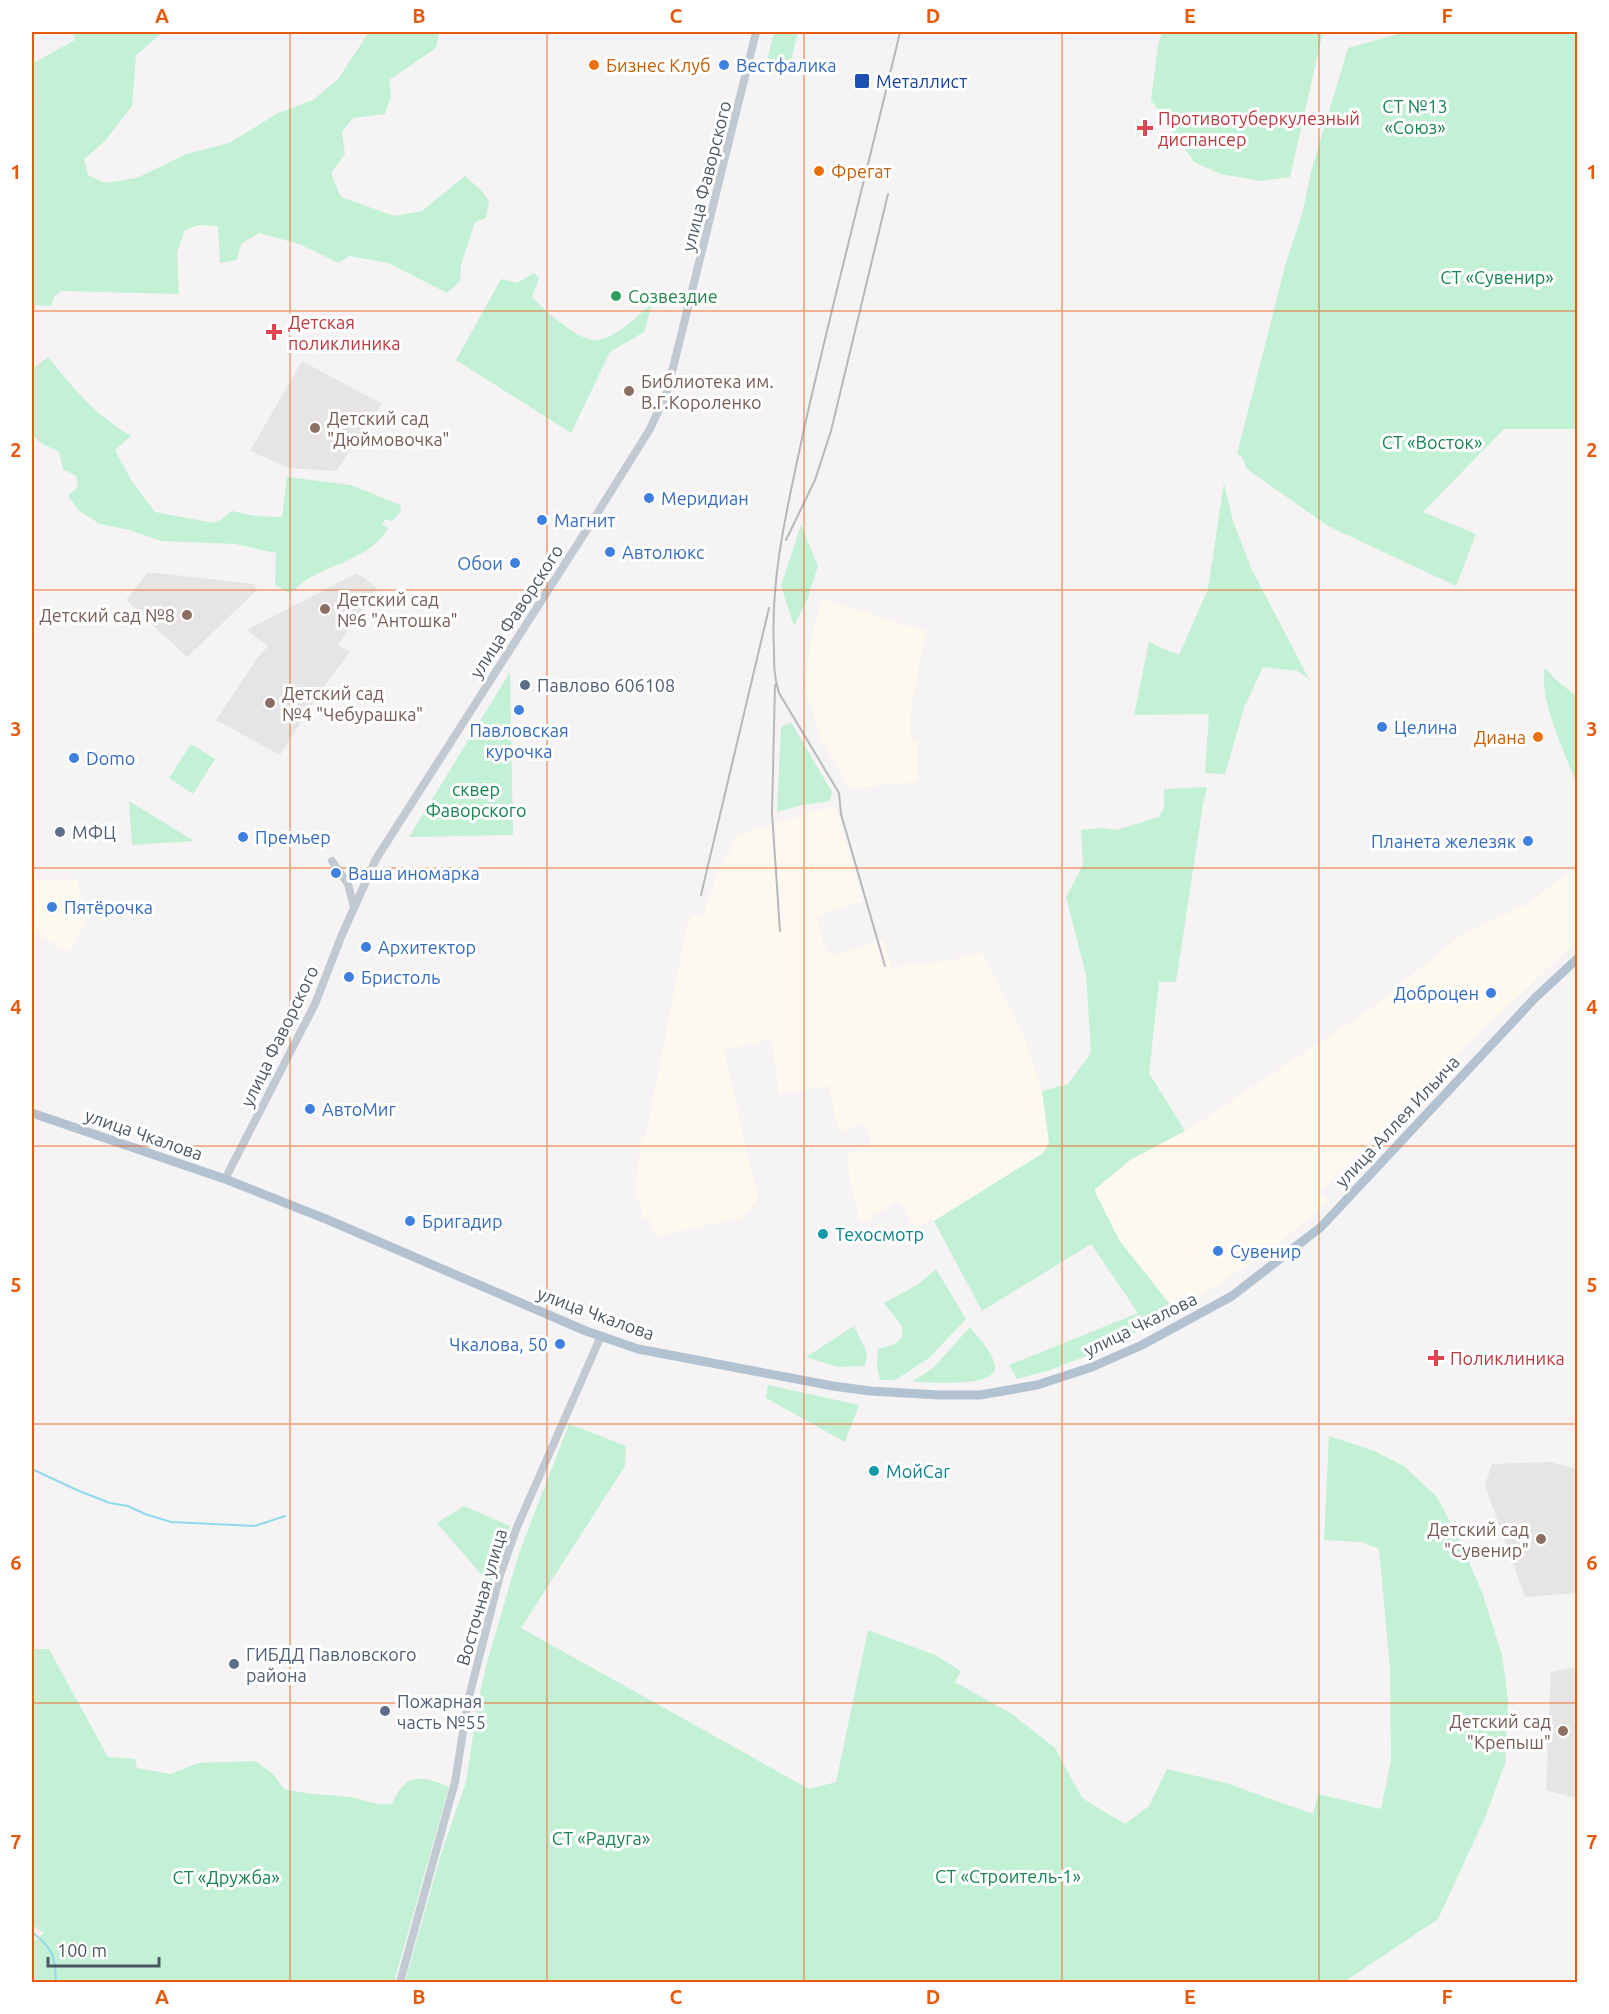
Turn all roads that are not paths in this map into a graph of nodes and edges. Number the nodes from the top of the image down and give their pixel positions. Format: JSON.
{"nodes":[{"id":1,"x":756,"y":32,"type":"edge"},
{"id":2,"x":332,"y":861,"type":"dead end"},
{"id":3,"x":354,"y":907,"type":"junction"},
{"id":4,"x":1578,"y":958,"type":"edge"},
{"id":5,"x":32,"y":1113,"type":"edge"},
{"id":6,"x":225,"y":1179,"type":"junction"},
{"id":7,"x":1232,"y":1296,"type":"joint"},
{"id":8,"x":601,"y":1336,"type":"junction"},
{"id":9,"x":400,"y":1983,"type":"edge"}],
"edges":[{"from":1,"to":3,"type":"street","name":"улица Фаворского"},
{"from":2,"to":3,"type":"street"},
{"from":3,"to":6,"type":"street","name":"улица Фаворского"},
{"from":4,"to":7,"type":"main road","name":"улица Аллея Ильича"},
{"from":5,"to":6,"type":"main road","name":"улица Чкалова"},
{"from":6,"to":8,"type":"main road","name":"улица Чкалова"},
{"from":7,"to":8,"type":"main road","name":"улица Чкалова"},
{"from":8,"to":9,"type":"street","name":"Восточная улица"}]}
